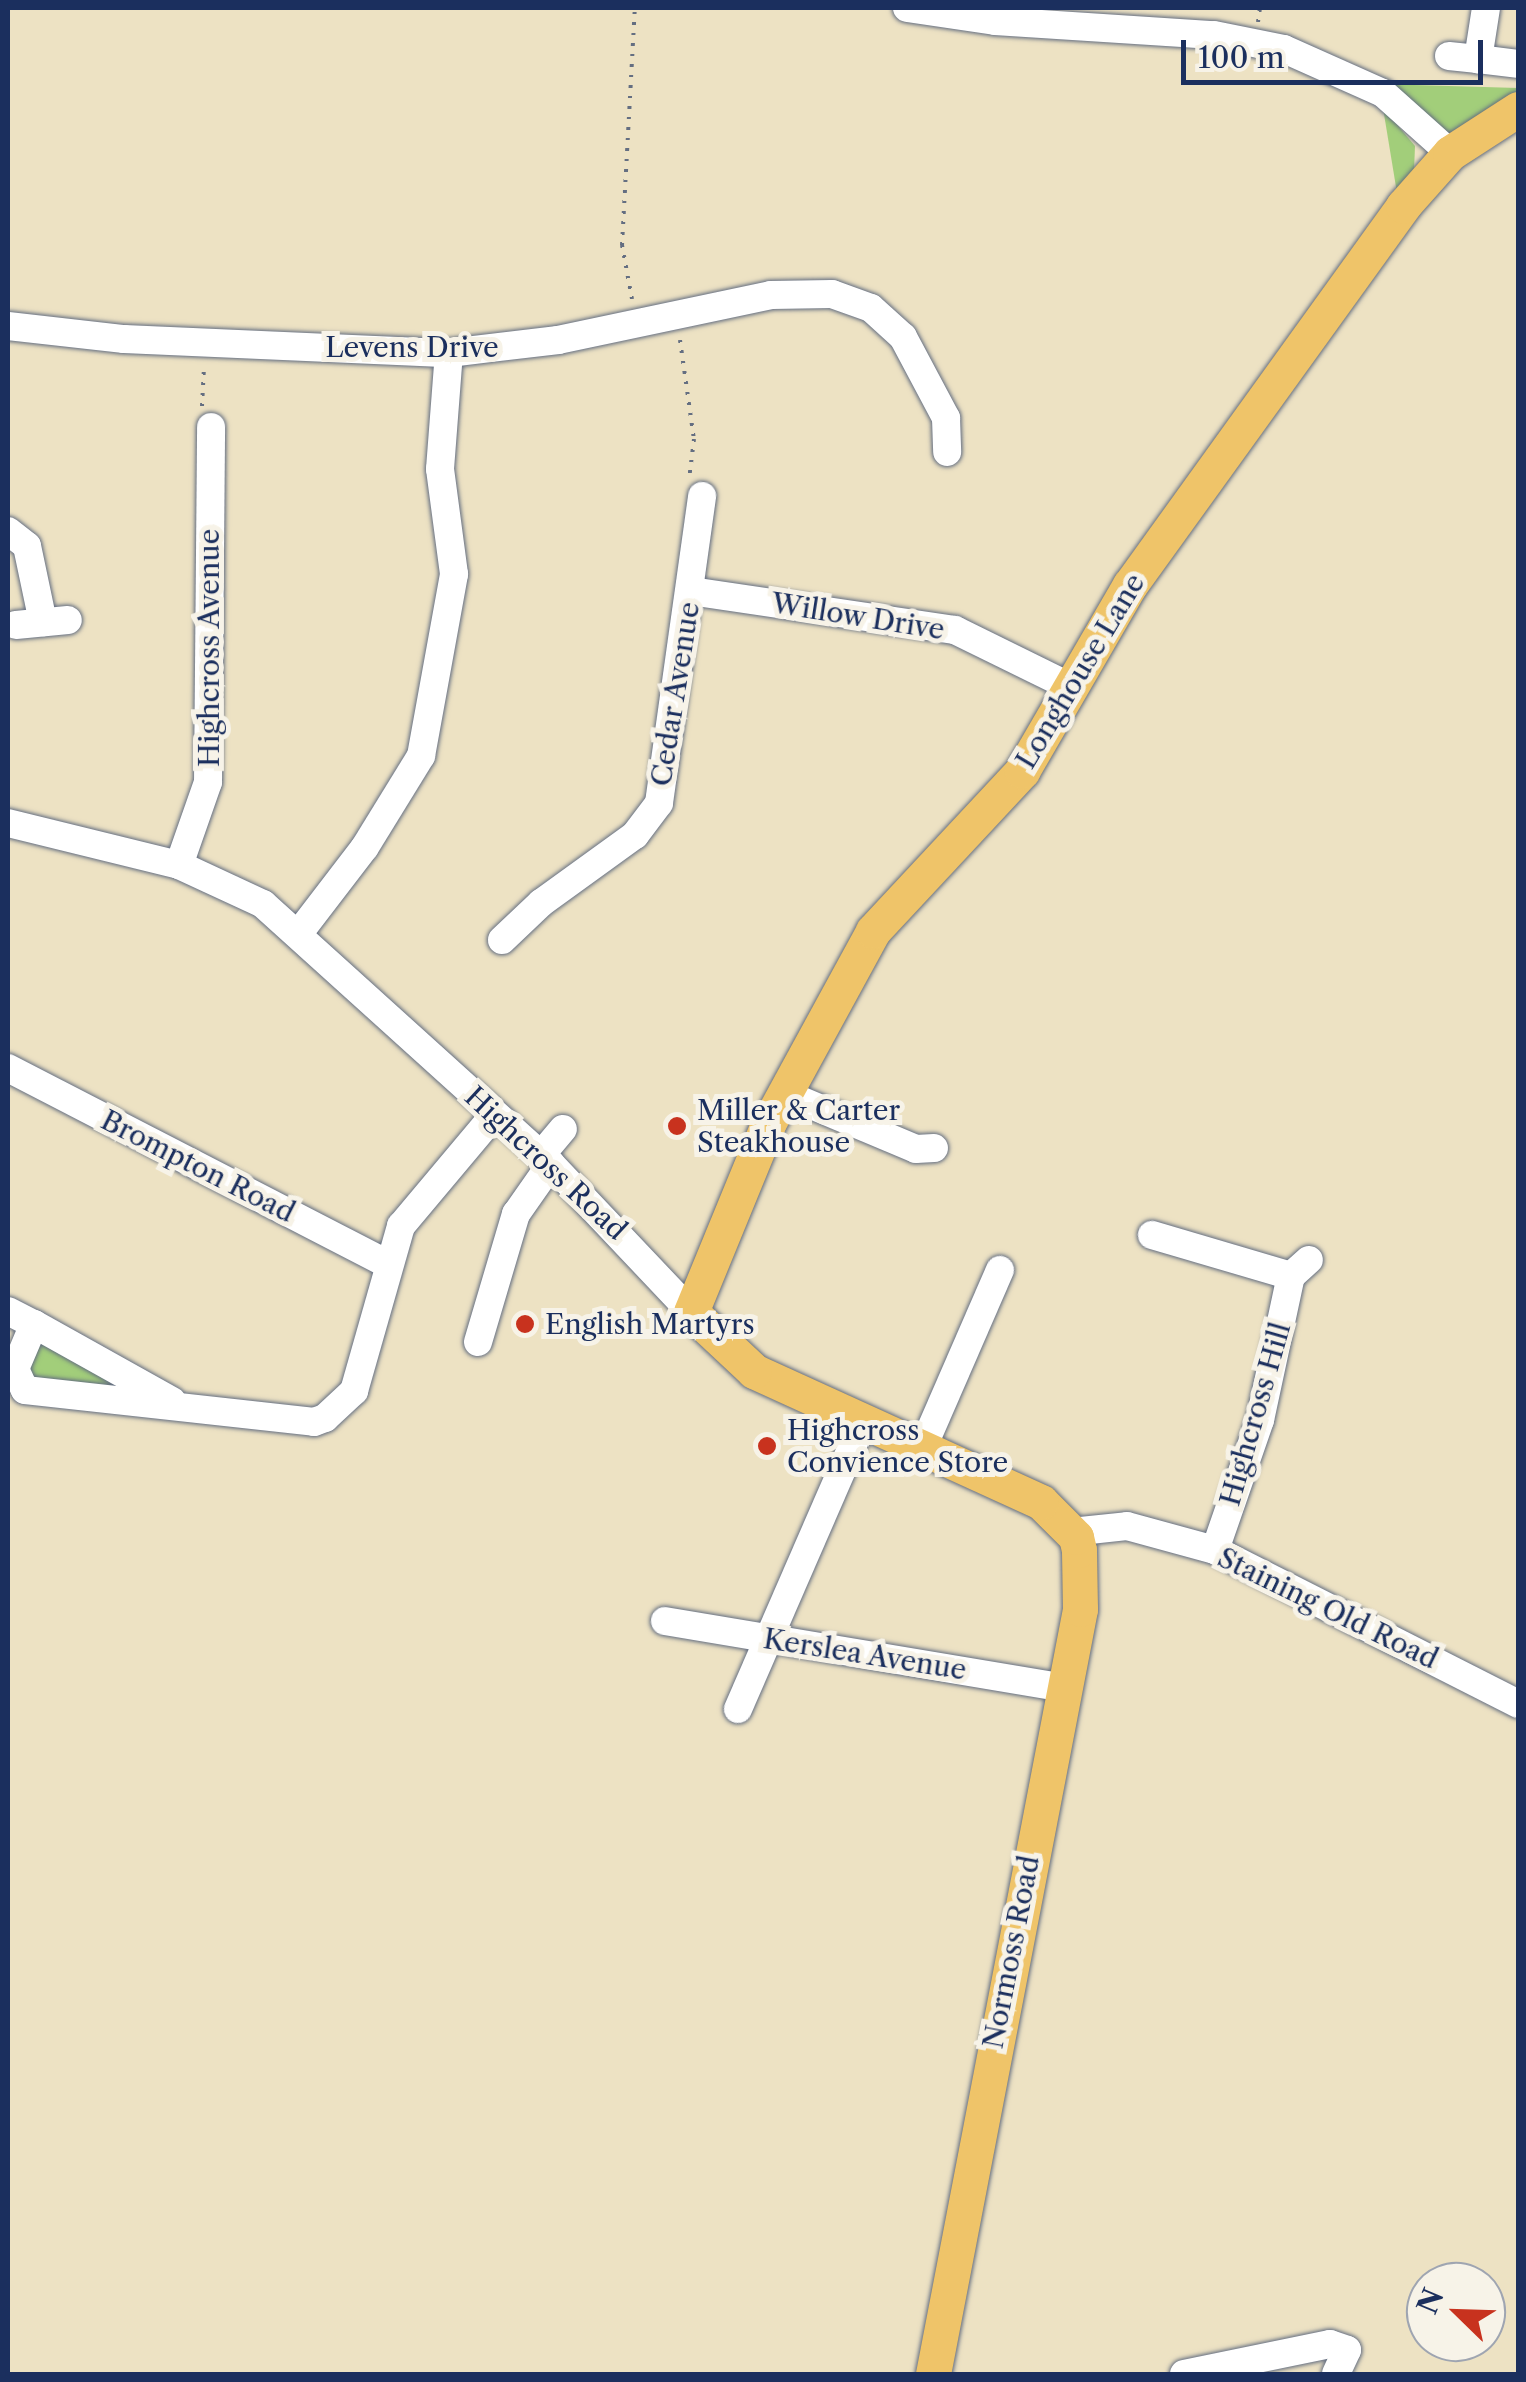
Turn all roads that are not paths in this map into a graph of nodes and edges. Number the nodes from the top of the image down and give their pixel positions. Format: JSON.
{"nodes":[{"id":1,"x":907,"y":8,"type":"edge"},
{"id":2,"x":1486,"y":8,"type":"edge"},
{"id":3,"x":1122,"y":18,"type":"edge"},
{"id":4,"x":1449,"y":56,"type":"dead end"},
{"id":5,"x":1478,"y":60,"type":"junction"},
{"id":6,"x":1518,"y":64,"type":"edge"},
{"id":7,"x":1518,"y":109,"type":"edge"},
{"id":8,"x":1450,"y":153,"type":"junction"},
{"id":9,"x":8,"y":326,"type":"edge"},
{"id":10,"x":449,"y":353,"type":"junction"},
{"id":11,"x":211,"y":427,"type":"road end"},
{"id":12,"x":947,"y":452,"type":"dead end"},
{"id":13,"x":702,"y":496,"type":"road end"},
{"id":14,"x":8,"y":530,"type":"edge"},
{"id":15,"x":690,"y":592,"type":"junction"},
{"id":16,"x":42,"y":622,"type":"dead end"},
{"id":17,"x":1072,"y":688,"type":"junction"},
{"id":18,"x":8,"y":823,"type":"edge"},
{"id":19,"x":179,"y":865,"type":"junction"},
{"id":20,"x":299,"y":933,"type":"junction"},
{"id":21,"x":502,"y":940,"type":"dead end"},
{"id":22,"x":8,"y":1068,"type":"edge"},
{"id":23,"x":767,"y":1108,"type":"junction"},
{"id":24,"x":494,"y":1115,"type":"junction"},
{"id":25,"x":564,"y":1129,"type":"dead end"},
{"id":26,"x":934,"y":1148,"type":"dead end"},
{"id":27,"x":546,"y":1159,"type":"junction"},
{"id":28,"x":1152,"y":1235,"type":"dead end"},
{"id":29,"x":388,"y":1264,"type":"junction"},
{"id":30,"x":1000,"y":1270,"type":"dead end"},
{"id":31,"x":8,"y":1310,"type":"edge"},
{"id":32,"x":691,"y":1312,"type":"junction"},
{"id":33,"x":34,"y":1324,"type":"junction"},
{"id":34,"x":478,"y":1342,"type":"dead end"},
{"id":35,"x":173,"y":1402,"type":"junction"},
{"id":36,"x":862,"y":1422,"type":"junction"},
{"id":37,"x":923,"y":1448,"type":"junction"},
{"id":38,"x":1072,"y":1532,"type":"junction"},
{"id":39,"x":1215,"y":1550,"type":"junction"},
{"id":40,"x":665,"y":1620,"type":"dead end"},
{"id":41,"x":766,"y":1638,"type":"junction"},
{"id":42,"x":1065,"y":1688,"type":"junction"},
{"id":43,"x":1518,"y":1704,"type":"edge"},
{"id":44,"x":738,"y":1708,"type":"dead end"},
{"id":45,"x":1341,"y":2362,"type":"edge"},
{"id":46,"x":933,"y":2374,"type":"edge"},
{"id":47,"x":1184,"y":2374,"type":"edge"}],
"edges":[{"from":1,"to":3,"type":"street"},
{"from":2,"to":5,"type":"street"},
{"from":3,"to":8,"type":"street"},
{"from":4,"to":5,"type":"street"},
{"from":5,"to":6,"type":"street"},
{"from":7,"to":8,"type":"main road","name":"Longhouse Lane"},
{"from":8,"to":17,"type":"main road","name":"Longhouse Lane"},
{"from":9,"to":10,"type":"street","name":"Levens Drive"},
{"from":10,"to":12,"type":"street","name":"Levens Drive"},
{"from":10,"to":20,"type":"street"},
{"from":11,"to":19,"type":"street","name":"Highcross Avenue"},
{"from":13,"to":15,"type":"street","name":"Cedar Avenue"},
{"from":14,"to":16,"type":"street"},
{"from":15,"to":17,"type":"street","name":"Willow Drive"},
{"from":15,"to":21,"type":"street","name":"Cedar Avenue"},
{"from":17,"to":23,"type":"main road","name":"Longhouse Lane"},
{"from":18,"to":19,"type":"street","name":"Highcross Road"},
{"from":19,"to":20,"type":"street","name":"Highcross Road"},
{"from":20,"to":24,"type":"street","name":"Highcross Road"},
{"from":22,"to":29,"type":"street","name":"Brompton Road"},
{"from":23,"to":26,"type":"street"},
{"from":23,"to":32,"type":"main road","name":"Longhouse Lane"},
{"from":24,"to":27,"type":"street","name":"Highcross Road"},
{"from":24,"to":29,"type":"street"},
{"from":25,"to":27,"type":"street"},
{"from":27,"to":32,"type":"street","name":"Highcross Road"},
{"from":27,"to":34,"type":"street"},
{"from":28,"to":39,"type":"street","name":"Highcross Hill"},
{"from":29,"to":35,"type":"street"},
{"from":30,"to":37,"type":"street"},
{"from":31,"to":33,"type":"street"},
{"from":32,"to":36,"type":"main road","name":"Highcross Road"},
{"from":33,"to":35,"type":"street"},
{"from":33,"to":35,"type":"street"},
{"from":36,"to":37,"type":"main road","name":"Highcross Road"},
{"from":36,"to":41,"type":"street"},
{"from":37,"to":38,"type":"main road","name":"Highcross Road"},
{"from":38,"to":39,"type":"street","name":"Staining Old Road"},
{"from":38,"to":42,"type":"main road","name":"Normoss Road"},
{"from":39,"to":43,"type":"street","name":"Staining Old Road"},
{"from":40,"to":41,"type":"street","name":"Kerslea Avenue"},
{"from":41,"to":42,"type":"street","name":"Kerslea Avenue"},
{"from":41,"to":44,"type":"street"},
{"from":42,"to":46,"type":"main road","name":"Normoss Road"},
{"from":45,"to":47,"type":"street"}]}
